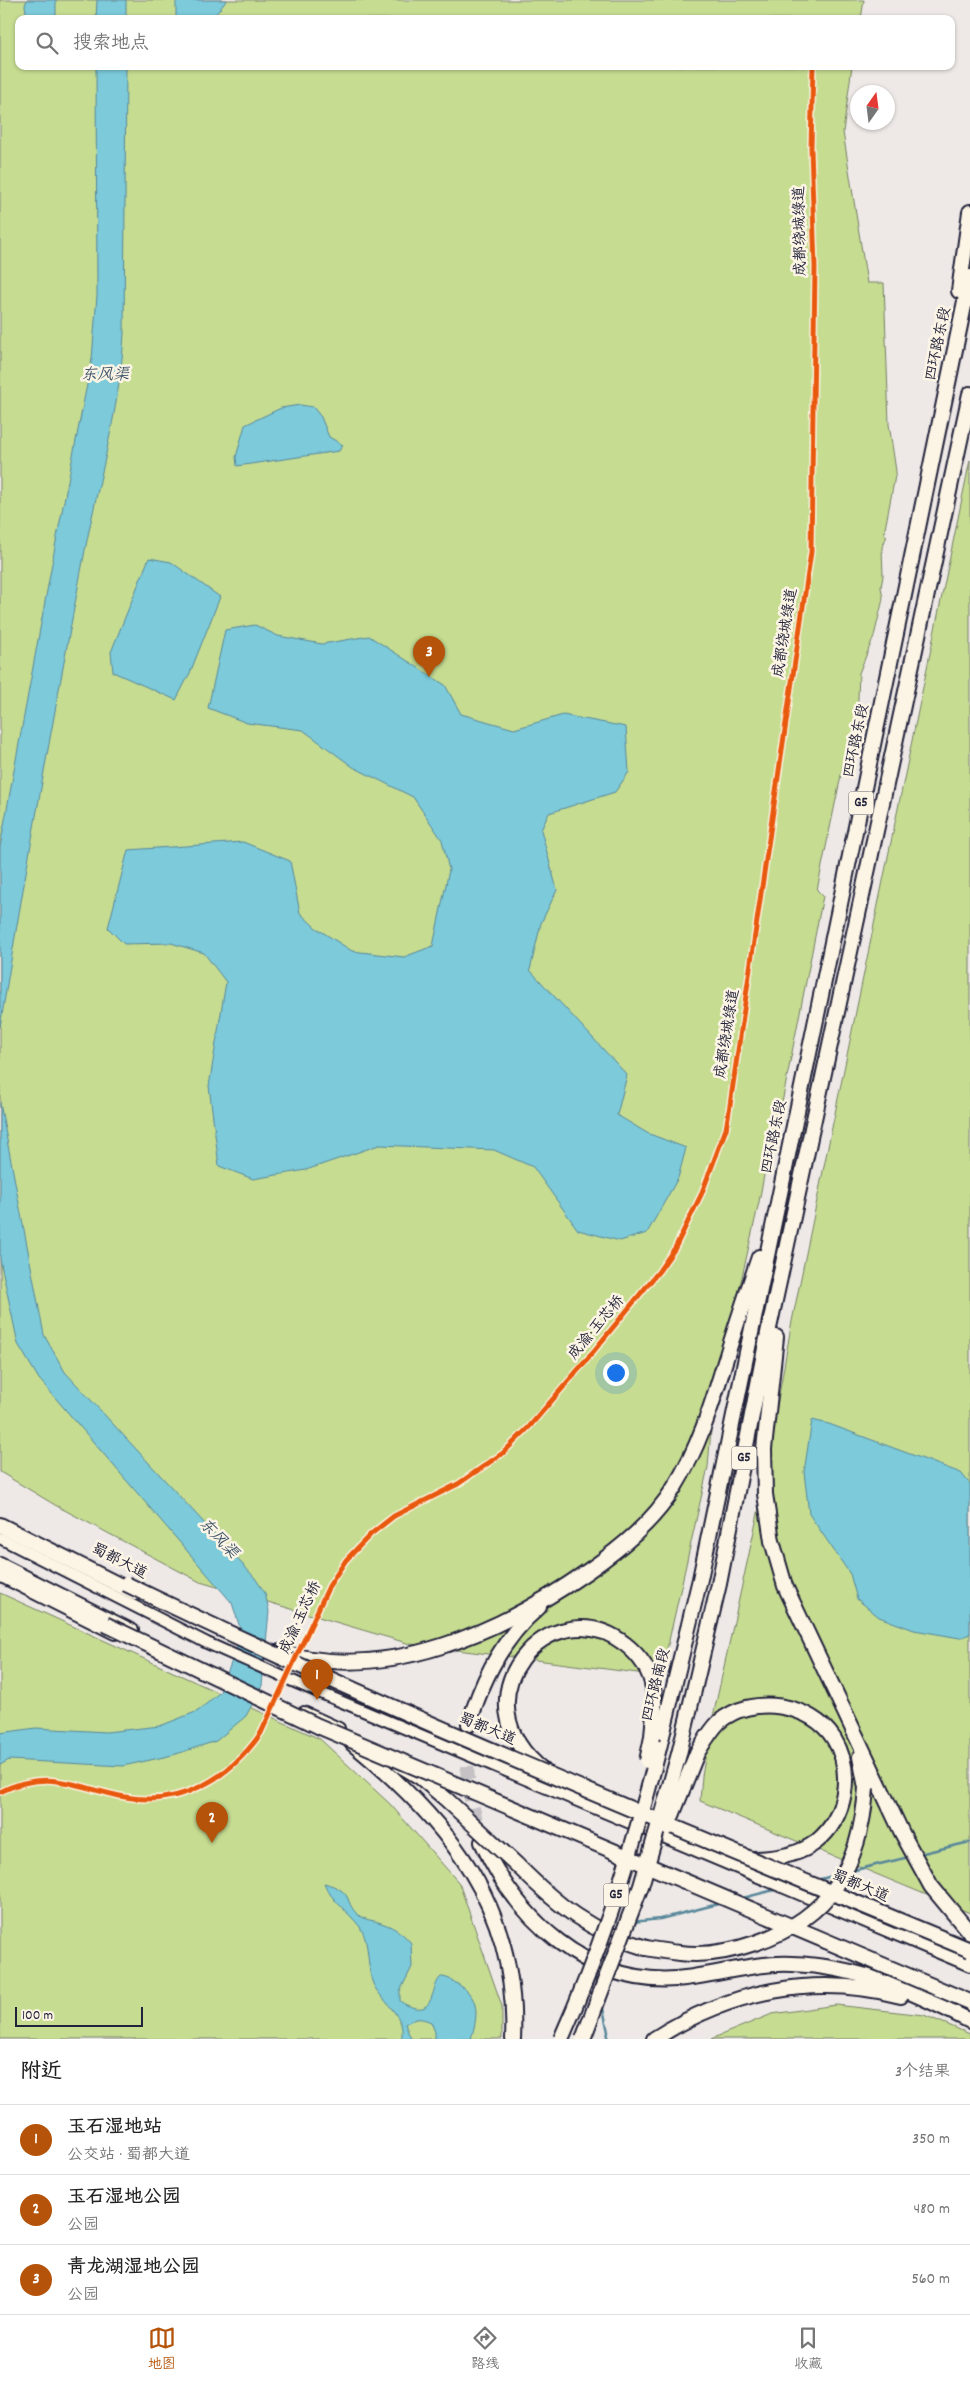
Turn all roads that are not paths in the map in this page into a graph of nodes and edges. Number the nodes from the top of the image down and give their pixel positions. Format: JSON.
{"nodes":[{"id":1,"x":970,"y":212,"type":"edge"},
{"id":2,"x":970,"y":277,"type":"edge"},
{"id":3,"x":970,"y":394,"type":"edge"},
{"id":4,"x":940,"y":414,"type":"junction"},
{"id":5,"x":779,"y":1195,"type":"junction"},
{"id":6,"x":752,"y":1328,"type":"joint"},
{"id":7,"x":772,"y":1334,"type":"junction"},
{"id":8,"x":0,"y":1518,"type":"edge"},
{"id":9,"x":0,"y":1525,"type":"edge"},
{"id":10,"x":0,"y":1538,"type":"edge"},
{"id":11,"x":0,"y":1563,"type":"edge"},
{"id":12,"x":0,"y":1572,"type":"edge"},
{"id":13,"x":557,"y":1592,"type":"junction"},
{"id":14,"x":210,"y":1638,"type":"junction"},
{"id":15,"x":197,"y":1667,"type":"junction"},
{"id":16,"x":299,"y":1678,"type":"junction"},
{"id":17,"x":286,"y":1708,"type":"junction"},
{"id":18,"x":469,"y":1724,"type":"tunnel mouth"},
{"id":19,"x":858,"y":1741,"type":"junction"},
{"id":20,"x":655,"y":1742,"type":"junction"},
{"id":21,"x":352,"y":1743,"type":"junction"},
{"id":22,"x":556,"y":1781,"type":"junction"},
{"id":23,"x":482,"y":1842,"type":"tunnel mouth"},
{"id":24,"x":742,"y":1860,"type":"junction"},
{"id":25,"x":641,"y":1886,"type":"junction"},
{"id":26,"x":970,"y":1933,"type":"edge"},
{"id":27,"x":970,"y":1950,"type":"edge"},
{"id":28,"x":970,"y":1958,"type":"edge"},
{"id":29,"x":970,"y":1966,"type":"edge"},
{"id":30,"x":970,"y":1995,"type":"edge"},
{"id":31,"x":970,"y":2002,"type":"edge"},
{"id":32,"x":949,"y":2010,"type":"junction"},
{"id":33,"x":970,"y":2021,"type":"edge"},
{"id":34,"x":513,"y":2039,"type":"edge"},
{"id":35,"x":561,"y":2039,"type":"edge"},
{"id":36,"x":583,"y":2039,"type":"edge"},
{"id":37,"x":654,"y":2039,"type":"edge"}],
"edges":[{"from":1,"to":4,"type":"highway"},
{"from":2,"to":4,"type":"highway","name":"四环路东段","number":"G5"},
{"from":3,"to":7,"type":"highway","number":"G5"},
{"from":4,"to":5,"type":"highway","name":"四环路东段","number":"G5"},
{"from":5,"to":6,"type":"highway","name":"四环路东段","number":"G5"},
{"from":5,"to":13,"type":"highway"},
{"from":6,"to":20,"type":"highway","name":"四环路南段","number":"G5"},
{"from":7,"to":19,"type":"highway"},
{"from":7,"to":25,"type":"highway","number":"G5","bridge":true},
{"from":8,"to":27,"type":"highway","name":"蜀都大道","bridge":true},
{"from":9,"to":14,"type":"highway"},
{"from":10,"to":14,"type":"main road"},
{"from":11,"to":15,"type":"main road"},
{"from":12,"to":15,"type":"highway"},
{"from":12,"to":31,"type":"highway","bridge":true},
{"from":13,"to":14,"type":"highway","bridge":true},
{"from":13,"to":18,"type":"highway"},
{"from":14,"to":16,"type":"highway"},
{"from":15,"to":17,"type":"highway","bridge":true},
{"from":16,"to":22,"type":"highway"},
{"from":16,"to":29,"type":"main road"},
{"from":17,"to":21,"type":"highway"},
{"from":17,"to":30,"type":"main road"},
{"from":19,"to":21,"type":"highway","bridge":true},
{"from":19,"to":26,"type":"highway"},
{"from":20,"to":22,"type":"highway"},
{"from":20,"to":35,"type":"highway","name":"四环路南段","number":"G5","bridge":true},
{"from":21,"to":34,"type":"highway"},
{"from":22,"to":24,"type":"highway"},
{"from":23,"to":32,"type":"highway"},
{"from":24,"to":25,"type":"highway","bridge":true},
{"from":24,"to":28,"type":"highway"},
{"from":25,"to":36,"type":"highway","number":"G5","bridge":true},
{"from":32,"to":33,"type":"highway"},
{"from":32,"to":37,"type":"highway"}]}
